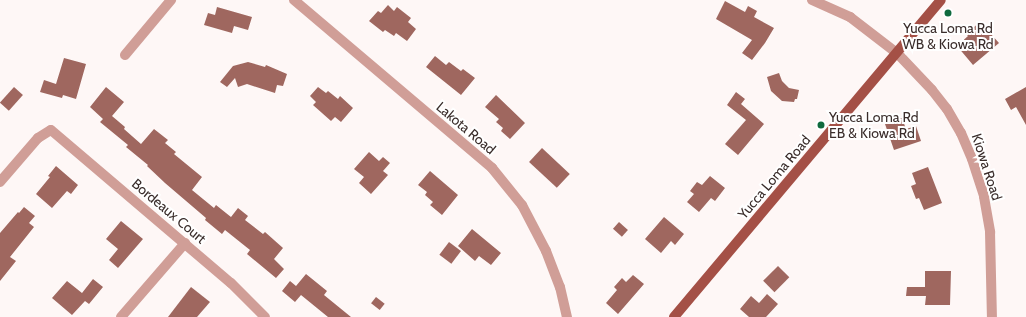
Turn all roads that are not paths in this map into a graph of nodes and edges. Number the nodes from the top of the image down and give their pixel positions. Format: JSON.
{"nodes":[{"id":1,"x":171,"y":0,"type":"edge"},
{"id":2,"x":294,"y":0,"type":"edge"},
{"id":3,"x":812,"y":0,"type":"edge"},
{"id":4,"x":941,"y":0,"type":"edge"},
{"id":5,"x":897,"y":53,"type":"junction"},
{"id":6,"x":125,"y":55,"type":"dead end"},
{"id":7,"x":0,"y":182,"type":"edge"},
{"id":8,"x":185,"y":243,"type":"junction"},
{"id":9,"x":121,"y":317,"type":"edge"},
{"id":10,"x":265,"y":317,"type":"edge"},
{"id":11,"x":567,"y":317,"type":"edge"},
{"id":12,"x":674,"y":317,"type":"edge"},
{"id":13,"x":992,"y":317,"type":"edge"}],
"edges":[{"from":1,"to":6,"type":"street"},
{"from":2,"to":11,"type":"street","name":"Lakota Road"},
{"from":3,"to":5,"type":"street","name":"Kiowa Road"},
{"from":4,"to":5,"type":"main road","name":"Yucca Loma Road"},
{"from":5,"to":12,"type":"main road","name":"Yucca Loma Road"},
{"from":5,"to":13,"type":"street","name":"Kiowa Road"},
{"from":7,"to":8,"type":"street","name":"Bordeaux Court"},
{"from":8,"to":9,"type":"street"},
{"from":8,"to":10,"type":"street","name":"Bordeaux Court"}]}
